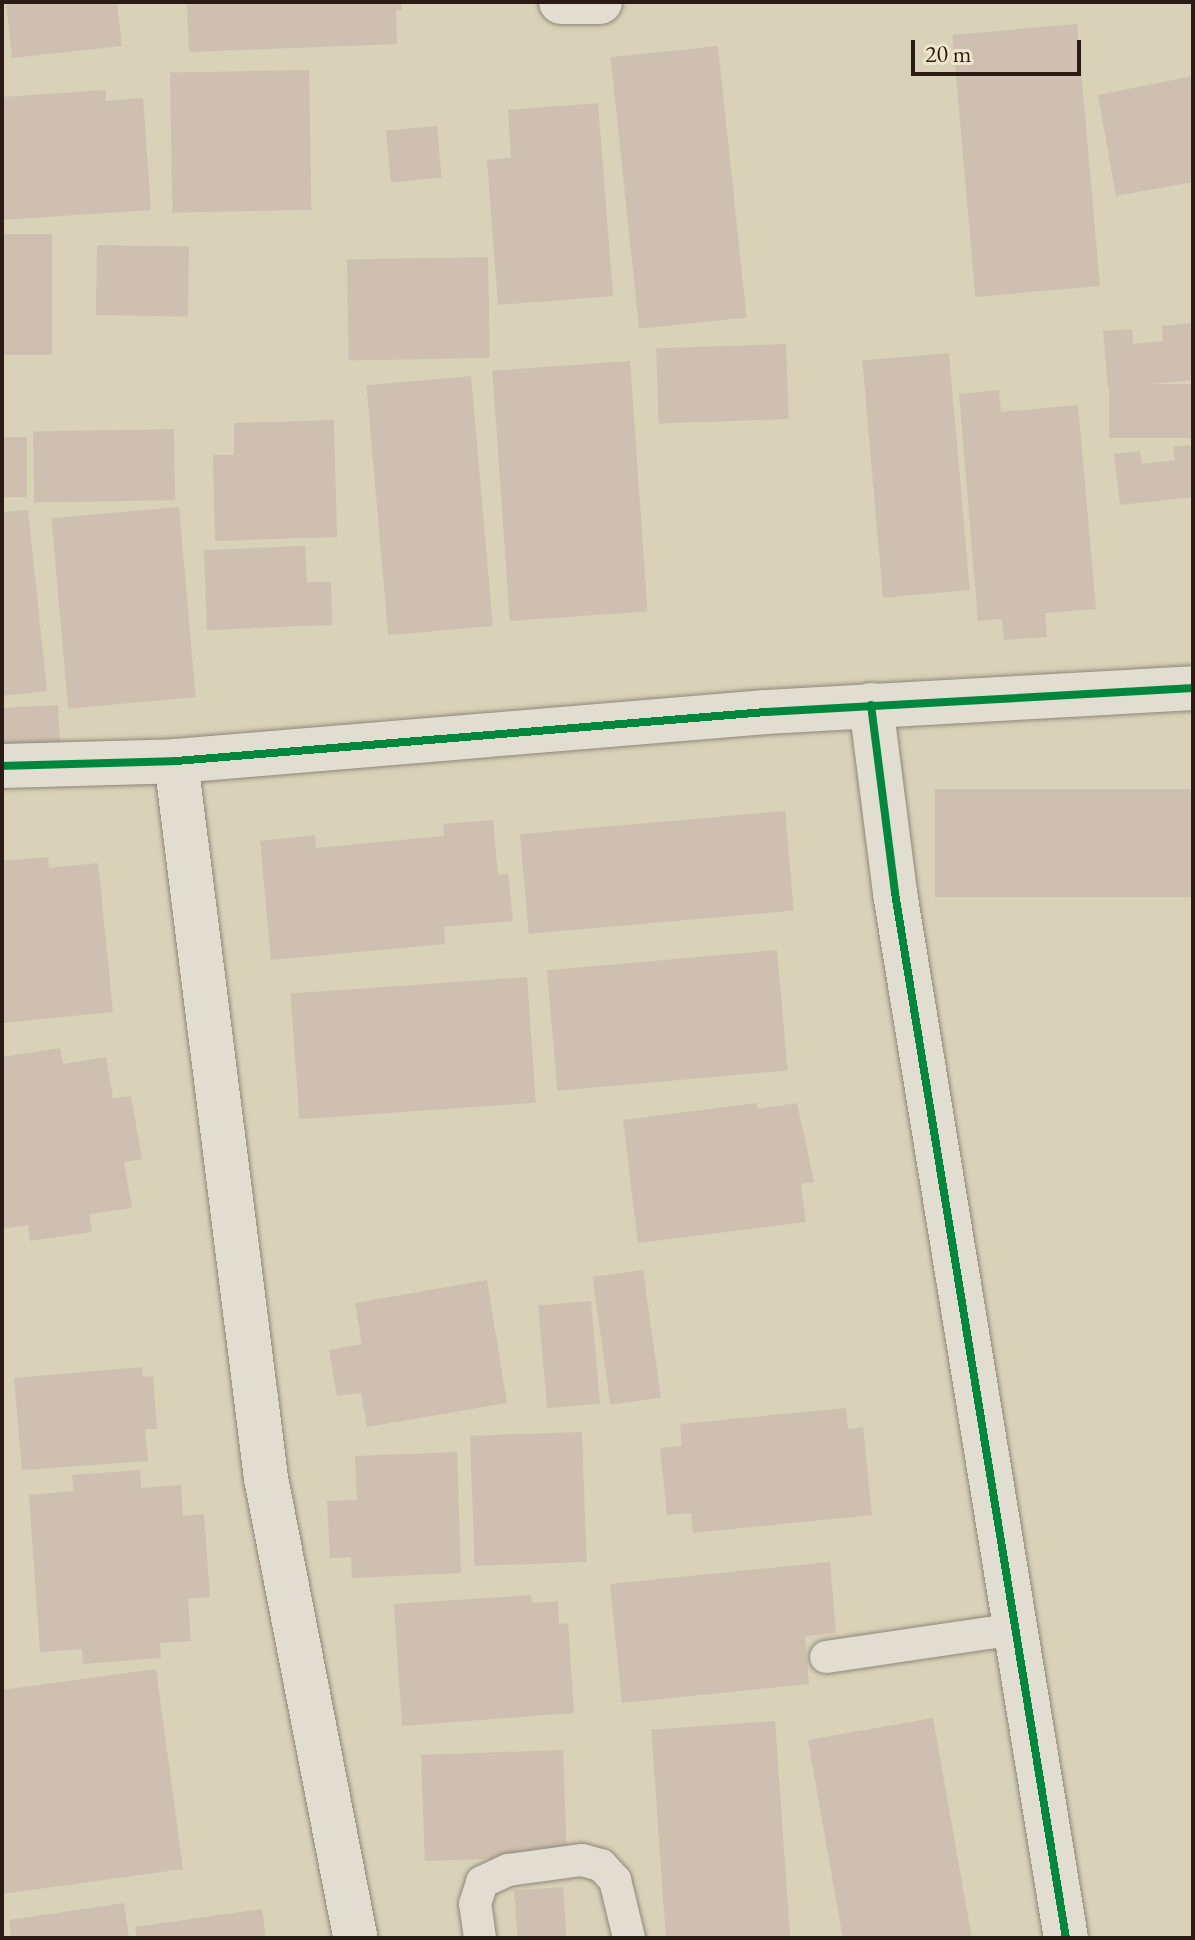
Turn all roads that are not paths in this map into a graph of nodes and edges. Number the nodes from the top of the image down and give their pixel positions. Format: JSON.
{"nodes":[{"id":1,"x":561,"y":2,"type":"edge"},
{"id":2,"x":600,"y":2,"type":"edge"},
{"id":3,"x":1193,"y":688,"type":"edge"},
{"id":4,"x":871,"y":705,"type":"junction"},
{"id":5,"x":176,"y":761,"type":"junction"},
{"id":6,"x":2,"y":766,"type":"edge"},
{"id":7,"x":1015,"y":1629,"type":"junction"},
{"id":8,"x":826,"y":1657,"type":"dead end"},
{"id":9,"x":355,"y":1938,"type":"edge"},
{"id":10,"x":480,"y":1938,"type":"edge"},
{"id":11,"x":629,"y":1938,"type":"edge"},
{"id":12,"x":1066,"y":1938,"type":"edge"}],
"edges":[{"from":1,"to":2,"type":"street"},
{"from":3,"to":4,"type":"street"},
{"from":4,"to":5,"type":"street"},
{"from":4,"to":7,"type":"street"},
{"from":5,"to":6,"type":"street"},
{"from":5,"to":9,"type":"street"},
{"from":7,"to":8,"type":"lane"},
{"from":7,"to":12,"type":"street"},
{"from":10,"to":11,"type":"lane"}]}
